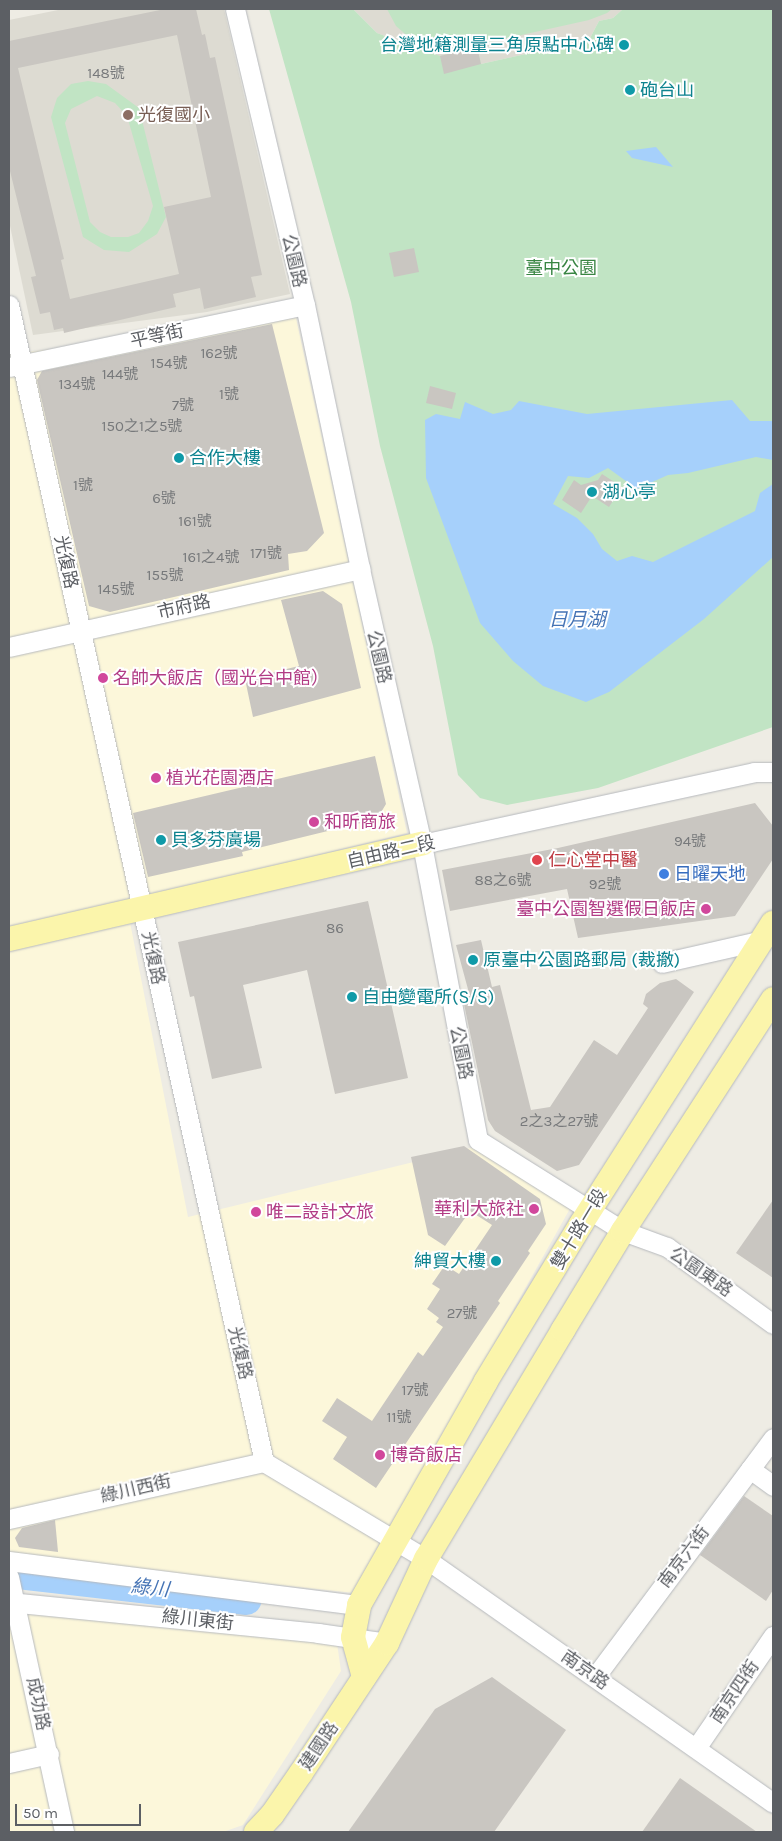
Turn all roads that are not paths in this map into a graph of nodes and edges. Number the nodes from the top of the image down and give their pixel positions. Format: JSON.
{"nodes":[{"id":1,"x":235,"y":9,"type":"edge"},
{"id":2,"x":9,"y":305,"type":"edge"},
{"id":3,"x":305,"y":305,"type":"junction"},
{"id":4,"x":15,"y":365,"type":"edge"},
{"id":5,"x":360,"y":569,"type":"junction"},
{"id":6,"x":81,"y":631,"type":"junction"},
{"id":7,"x":9,"y":647,"type":"edge"},
{"id":8,"x":773,"y":772,"type":"edge"},
{"id":9,"x":422,"y":844,"type":"junction"},
{"id":10,"x":142,"y":908,"type":"junction"},
{"id":11,"x":768,"y":932,"type":"edge"},
{"id":12,"x":9,"y":939,"type":"edge"},
{"id":13,"x":662,"y":963,"type":"dead end"},
{"id":14,"x":773,"y":999,"type":"edge"},
{"id":15,"x":590,"y":1210,"type":"junction"},
{"id":16,"x":623,"y":1231,"type":"junction"},
{"id":17,"x":773,"y":1324,"type":"edge"},
{"id":18,"x":773,"y":1438,"type":"edge"},
{"id":19,"x":264,"y":1462,"type":"junction"},
{"id":20,"x":750,"y":1469,"type":"junction"},
{"id":21,"x":773,"y":1486,"type":"edge"},
{"id":22,"x":9,"y":1519,"type":"edge"},
{"id":23,"x":394,"y":1541,"type":"junction"},
{"id":24,"x":426,"y":1559,"type":"junction"},
{"id":25,"x":9,"y":1561,"type":"edge"},
{"id":26,"x":9,"y":1577,"type":"edge"},
{"id":27,"x":12,"y":1602,"type":"edge"},
{"id":28,"x":360,"y":1605,"type":"junction"},
{"id":29,"x":353,"y":1636,"type":"junction"},
{"id":30,"x":773,"y":1636,"type":"edge"},
{"id":31,"x":387,"y":1643,"type":"junction"},
{"id":32,"x":364,"y":1677,"type":"junction"},
{"id":33,"x":594,"y":1677,"type":"junction"},
{"id":34,"x":696,"y":1748,"type":"junction"},
{"id":35,"x":48,"y":1754,"type":"junction"},
{"id":36,"x":9,"y":1763,"type":"edge"},
{"id":37,"x":773,"y":1802,"type":"edge"},
{"id":38,"x":264,"y":1826,"type":"edge"},
{"id":39,"x":64,"y":1832,"type":"edge"}],
"edges":[{"from":1,"to":3,"type":"street","name":"公園路"},
{"from":2,"to":4,"type":"street","name":"光復路"},
{"from":3,"to":4,"type":"street","name":"平等街"},
{"from":3,"to":5,"type":"street","name":"公園路"},
{"from":4,"to":6,"type":"street","name":"光復路"},
{"from":5,"to":6,"type":"street","name":"市府路"},
{"from":5,"to":9,"type":"street","name":"公園路"},
{"from":6,"to":7,"type":"street","name":"市府路"},
{"from":6,"to":10,"type":"street","name":"光復路"},
{"from":8,"to":9,"type":"street","name":"自由路二段"},
{"from":9,"to":10,"type":"main road","name":"自由路二段"},
{"from":9,"to":15,"type":"street","name":"公園路"},
{"from":10,"to":12,"type":"main road","name":"自由路二段"},
{"from":10,"to":19,"type":"street","name":"光復路"},
{"from":11,"to":13,"type":"street"},
{"from":11,"to":15,"type":"main road","name":"雙十路一段"},
{"from":14,"to":16,"type":"main road"},
{"from":15,"to":16,"type":"street","name":"公園路"},
{"from":15,"to":23,"type":"main road","name":"雙十路一段"},
{"from":16,"to":17,"type":"street","name":"公園東路"},
{"from":16,"to":24,"type":"main road"},
{"from":18,"to":20,"type":"street","name":"南京六街"},
{"from":19,"to":22,"type":"street","name":"綠川西街"},
{"from":19,"to":23,"type":"street"},
{"from":20,"to":21,"type":"street"},
{"from":20,"to":33,"type":"street","name":"南京六街"},
{"from":23,"to":24,"type":"street","name":"南京路"},
{"from":23,"to":28,"type":"main road"},
{"from":24,"to":31,"type":"main road","name":"建國路"},
{"from":24,"to":33,"type":"street","name":"南京路"},
{"from":25,"to":28,"type":"street"},
{"from":26,"to":27,"type":"street","name":"成功路"},
{"from":27,"to":29,"type":"street","name":"綠川東街"},
{"from":27,"to":35,"type":"street","name":"成功路"},
{"from":28,"to":29,"type":"main road"},
{"from":29,"to":31,"type":"street","name":"綠川東街"},
{"from":29,"to":32,"type":"main road"},
{"from":30,"to":34,"type":"street","name":"南京四街"},
{"from":31,"to":32,"type":"main road","name":"建國路"},
{"from":32,"to":38,"type":"main road","name":"建國路"},
{"from":33,"to":34,"type":"street","name":"南京路"},
{"from":34,"to":37,"type":"street","name":"南京路"},
{"from":35,"to":36,"type":"street"},
{"from":35,"to":39,"type":"street","name":"成功路"}]}
